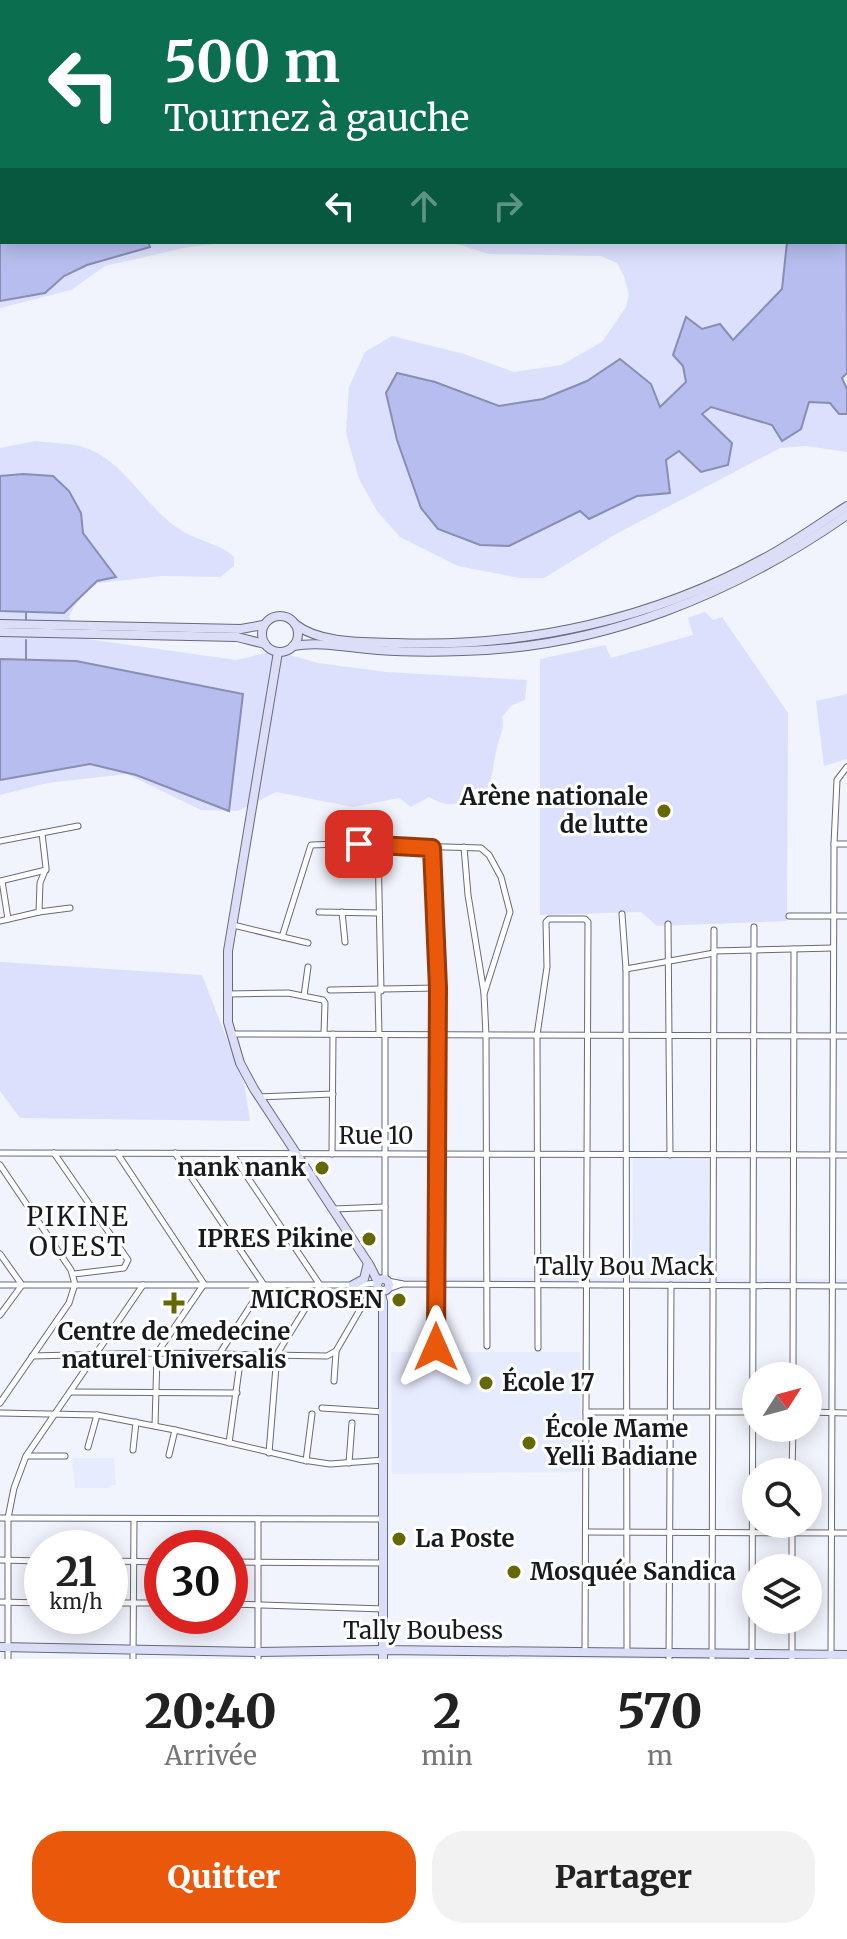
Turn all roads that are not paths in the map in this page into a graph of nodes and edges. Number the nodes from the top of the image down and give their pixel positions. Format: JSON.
{"nodes":[{"id":1,"x":847,"y":506,"type":"edge"},
{"id":2,"x":847,"y":515,"type":"edge"},
{"id":3,"x":0,"y":624,"type":"edge"},
{"id":4,"x":295,"y":624,"type":"junction"},
{"id":5,"x":263,"y":625,"type":"junction"},
{"id":6,"x":0,"y":632,"type":"edge"},
{"id":7,"x":265,"y":644,"type":"junction"},
{"id":8,"x":293,"y":646,"type":"junction"},
{"id":9,"x":278,"y":652,"type":"junction"},
{"id":10,"x":847,"y":767,"type":"edge"},
{"id":11,"x":78,"y":826,"type":"dead end"},
{"id":12,"x":42,"y":833,"type":"junction"},
{"id":13,"x":0,"y":841,"type":"edge"},
{"id":14,"x":340,"y":844,"type":"junction"},
{"id":15,"x":834,"y":844,"type":"junction"},
{"id":16,"x":847,"y":844,"type":"edge"},
{"id":17,"x":378,"y":845,"type":"junction"},
{"id":18,"x":464,"y":847,"type":"junction"},
{"id":19,"x":432,"y":848,"type":"junction"},
{"id":20,"x":46,"y":870,"type":"junction"},
{"id":21,"x":343,"y":872,"type":"dead end"},
{"id":22,"x":1,"y":881,"type":"edge"},
{"id":23,"x":70,"y":908,"type":"dead end"},
{"id":24,"x":39,"y":912,"type":"junction"},
{"id":25,"x":319,"y":912,"type":"dead end"},
{"id":26,"x":342,"y":912,"type":"junction"},
{"id":27,"x":379,"y":913,"type":"junction"},
{"id":28,"x":622,"y":914,"type":"dead end"},
{"id":29,"x":789,"y":916,"type":"dead end"},
{"id":30,"x":833,"y":916,"type":"junction"},
{"id":31,"x":847,"y":916,"type":"edge"},
{"id":32,"x":8,"y":919,"type":"junction"},
{"id":33,"x":0,"y":921,"type":"edge"},
{"id":34,"x":668,"y":924,"type":"dead end"},
{"id":35,"x":233,"y":925,"type":"junction"},
{"id":36,"x":754,"y":927,"type":"dead end"},
{"id":37,"x":714,"y":930,"type":"dead end"},
{"id":38,"x":282,"y":937,"type":"junction"},
{"id":39,"x":345,"y":942,"type":"dead end"},
{"id":40,"x":308,"y":943,"type":"dead end"},
{"id":41,"x":833,"y":948,"type":"junction"},
{"id":42,"x":754,"y":949,"type":"junction"},
{"id":43,"x":794,"y":949,"type":"junction"},
{"id":44,"x":714,"y":952,"type":"junction"},
{"id":45,"x":669,"y":960,"type":"junction"},
{"id":46,"x":308,"y":967,"type":"dead end"},
{"id":47,"x":626,"y":969,"type":"junction"},
{"id":48,"x":438,"y":988,"type":"junction"},
{"id":49,"x":330,"y":990,"type":"dead end"},
{"id":50,"x":380,"y":991,"type":"junction"},
{"id":51,"x":227,"y":994,"type":"junction"},
{"id":52,"x":484,"y":994,"type":"junction"},
{"id":53,"x":304,"y":996,"type":"junction"},
{"id":54,"x":230,"y":1034,"type":"junction"},
{"id":55,"x":324,"y":1034,"type":"junction"},
{"id":56,"x":333,"y":1034,"type":"junction"},
{"id":57,"x":382,"y":1034,"type":"junction"},
{"id":58,"x":436,"y":1035,"type":"junction"},
{"id":59,"x":486,"y":1035,"type":"junction"},
{"id":60,"x":537,"y":1035,"type":"junction"},
{"id":61,"x":586,"y":1035,"type":"junction"},
{"id":62,"x":626,"y":1035,"type":"junction"},
{"id":63,"x":669,"y":1035,"type":"junction"},
{"id":64,"x":714,"y":1036,"type":"junction"},
{"id":65,"x":753,"y":1036,"type":"junction"},
{"id":66,"x":794,"y":1036,"type":"junction"},
{"id":67,"x":833,"y":1036,"type":"junction"},
{"id":68,"x":847,"y":1036,"type":"edge"},
{"id":69,"x":333,"y":1094,"type":"junction"},
{"id":70,"x":258,"y":1097,"type":"junction"},
{"id":71,"x":0,"y":1153,"type":"edge"},
{"id":72,"x":54,"y":1153,"type":"junction"},
{"id":73,"x":117,"y":1153,"type":"junction"},
{"id":74,"x":175,"y":1153,"type":"junction"},
{"id":75,"x":232,"y":1154,"type":"junction"},
{"id":76,"x":296,"y":1154,"type":"junction"},
{"id":77,"x":332,"y":1154,"type":"junction"},
{"id":78,"x":385,"y":1154,"type":"junction"},
{"id":79,"x":437,"y":1154,"type":"junction"},
{"id":80,"x":487,"y":1155,"type":"junction"},
{"id":81,"x":537,"y":1155,"type":"junction"},
{"id":82,"x":586,"y":1155,"type":"junction"},
{"id":83,"x":626,"y":1155,"type":"junction"},
{"id":84,"x":670,"y":1155,"type":"junction"},
{"id":85,"x":713,"y":1155,"type":"junction"},
{"id":86,"x":753,"y":1155,"type":"junction"},
{"id":87,"x":793,"y":1155,"type":"junction"},
{"id":88,"x":833,"y":1155,"type":"junction"},
{"id":89,"x":847,"y":1155,"type":"edge"},
{"id":90,"x":0,"y":1165,"type":"edge"},
{"id":91,"x":385,"y":1207,"type":"junction"},
{"id":92,"x":332,"y":1209,"type":"junction"},
{"id":93,"x":0,"y":1254,"type":"edge"},
{"id":94,"x":369,"y":1264,"type":"junction"},
{"id":95,"x":74,"y":1274,"type":"junction"},
{"id":96,"x":75,"y":1284,"type":"junction"},
{"id":97,"x":204,"y":1284,"type":"junction"},
{"id":98,"x":437,"y":1284,"type":"junction"},
{"id":99,"x":487,"y":1284,"type":"junction"},
{"id":100,"x":0,"y":1285,"type":"edge"},
{"id":101,"x":22,"y":1285,"type":"junction"},
{"id":102,"x":143,"y":1285,"type":"junction"},
{"id":103,"x":264,"y":1285,"type":"junction"},
{"id":104,"x":320,"y":1285,"type":"junction"},
{"id":105,"x":355,"y":1285,"type":"junction"},
{"id":106,"x":382,"y":1285,"type":"junction"},
{"id":107,"x":537,"y":1285,"type":"junction"},
{"id":108,"x":586,"y":1285,"type":"junction"},
{"id":109,"x":628,"y":1285,"type":"junction"},
{"id":110,"x":671,"y":1285,"type":"junction"},
{"id":111,"x":713,"y":1285,"type":"junction"},
{"id":112,"x":753,"y":1286,"type":"junction"},
{"id":113,"x":793,"y":1286,"type":"junction"},
{"id":114,"x":832,"y":1286,"type":"junction"},
{"id":115,"x":847,"y":1286,"type":"edge"},
{"id":116,"x":0,"y":1315,"type":"edge"},
{"id":117,"x":487,"y":1346,"type":"dead end"},
{"id":118,"x":436,"y":1347,"type":"dead end"},
{"id":119,"x":538,"y":1348,"type":"dead end"},
{"id":120,"x":336,"y":1351,"type":"junction"},
{"id":121,"x":157,"y":1353,"type":"junction"},
{"id":122,"x":96,"y":1354,"type":"junction"},
{"id":123,"x":219,"y":1354,"type":"junction"},
{"id":124,"x":277,"y":1354,"type":"junction"},
{"id":125,"x":241,"y":1355,"type":"junction"},
{"id":126,"x":32,"y":1356,"type":"junction"},
{"id":127,"x":754,"y":1362,"type":"edge"},
{"id":128,"x":793,"y":1362,"type":"edge"},
{"id":129,"x":334,"y":1381,"type":"dead end"},
{"id":130,"x":71,"y":1392,"type":"junction"},
{"id":131,"x":156,"y":1393,"type":"junction"},
{"id":132,"x":237,"y":1393,"type":"junction"},
{"id":133,"x":0,"y":1403,"type":"edge"},
{"id":134,"x":322,"y":1408,"type":"dead end"},
{"id":135,"x":384,"y":1412,"type":"junction"},
{"id":136,"x":586,"y":1412,"type":"junction"},
{"id":137,"x":627,"y":1412,"type":"junction"},
{"id":138,"x":670,"y":1412,"type":"junction"},
{"id":139,"x":713,"y":1412,"type":"junction"},
{"id":140,"x":742,"y":1412,"type":"edge"},
{"id":141,"x":0,"y":1413,"type":"edge"},
{"id":142,"x":57,"y":1413,"type":"junction"},
{"id":143,"x":822,"y":1413,"type":"edge"},
{"id":144,"x":832,"y":1413,"type":"junction"},
{"id":145,"x":847,"y":1413,"type":"edge"},
{"id":146,"x":312,"y":1414,"type":"dead end"},
{"id":147,"x":97,"y":1415,"type":"junction"},
{"id":148,"x":136,"y":1422,"type":"junction"},
{"id":149,"x":352,"y":1423,"type":"dead end"},
{"id":150,"x":155,"y":1426,"type":"junction"},
{"id":151,"x":175,"y":1430,"type":"junction"},
{"id":152,"x":229,"y":1443,"type":"junction"},
{"id":153,"x":88,"y":1447,"type":"dead end"},
{"id":154,"x":133,"y":1450,"type":"dead end"},
{"id":155,"x":269,"y":1453,"type":"junction"},
{"id":156,"x":169,"y":1455,"type":"dead end"},
{"id":157,"x":26,"y":1456,"type":"junction"},
{"id":158,"x":65,"y":1456,"type":"dead end"},
{"id":159,"x":384,"y":1460,"type":"junction"},
{"id":160,"x":306,"y":1461,"type":"junction"},
{"id":161,"x":349,"y":1463,"type":"junction"},
{"id":162,"x":0,"y":1518,"type":"edge"},
{"id":163,"x":8,"y":1518,"type":"junction"},
{"id":164,"x":134,"y":1519,"type":"junction"},
{"id":165,"x":258,"y":1519,"type":"junction"},
{"id":166,"x":384,"y":1519,"type":"junction"},
{"id":167,"x":586,"y":1532,"type":"junction"},
{"id":168,"x":627,"y":1532,"type":"junction"},
{"id":169,"x":670,"y":1532,"type":"junction"},
{"id":170,"x":712,"y":1532,"type":"junction"},
{"id":171,"x":742,"y":1532,"type":"edge"},
{"id":172,"x":822,"y":1533,"type":"edge"},
{"id":173,"x":832,"y":1533,"type":"junction"},
{"id":174,"x":847,"y":1533,"type":"edge"},
{"id":175,"x":752,"y":1538,"type":"edge"},
{"id":176,"x":0,"y":1560,"type":"edge"},
{"id":177,"x":8,"y":1561,"type":"junction"},
{"id":178,"x":24,"y":1561,"type":"edge"},
{"id":179,"x":128,"y":1561,"type":"edge"},
{"id":180,"x":134,"y":1561,"type":"junction"},
{"id":181,"x":144,"y":1561,"type":"edge"},
{"id":182,"x":248,"y":1562,"type":"edge"},
{"id":183,"x":258,"y":1562,"type":"junction"},
{"id":184,"x":384,"y":1563,"type":"junction"},
{"id":185,"x":4,"y":1602,"type":"edge"},
{"id":186,"x":24,"y":1603,"type":"edge"},
{"id":187,"x":128,"y":1603,"type":"edge"},
{"id":188,"x":133,"y":1603,"type":"junction"},
{"id":189,"x":144,"y":1603,"type":"edge"},
{"id":190,"x":248,"y":1604,"type":"edge"},
{"id":191,"x":258,"y":1604,"type":"junction"},
{"id":192,"x":384,"y":1609,"type":"junction"},
{"id":193,"x":792,"y":1634,"type":"edge"},
{"id":194,"x":4,"y":1647,"type":"edge"},
{"id":195,"x":133,"y":1648,"type":"junction"},
{"id":196,"x":585,"y":1652,"type":"junction"},
{"id":197,"x":627,"y":1653,"type":"junction"},
{"id":198,"x":382,"y":1655,"type":"edge"},
{"id":199,"x":847,"y":1655,"type":"edge"},
{"id":200,"x":258,"y":1656,"type":"edge"},
{"id":201,"x":555,"y":1656,"type":"edge"},
{"id":202,"x":669,"y":1656,"type":"edge"},
{"id":203,"x":712,"y":1656,"type":"edge"},
{"id":204,"x":752,"y":1656,"type":"edge"},
{"id":205,"x":792,"y":1657,"type":"edge"},
{"id":206,"x":831,"y":1657,"type":"edge"},
{"id":207,"x":8,"y":1659,"type":"edge"},
{"id":208,"x":133,"y":1659,"type":"edge"}],
"edges":[{"from":1,"to":4,"type":"street"},
{"from":2,"to":8,"type":"street"},
{"from":3,"to":5,"type":"street"},
{"from":4,"to":5,"type":"street"},
{"from":4,"to":8,"type":"street"},
{"from":5,"to":7,"type":"street"},
{"from":6,"to":7,"type":"street"},
{"from":7,"to":9,"type":"street"},
{"from":8,"to":9,"type":"street"},
{"from":9,"to":35,"type":"street"},
{"from":10,"to":15,"type":"street"},
{"from":11,"to":12,"type":"street"},
{"from":12,"to":13,"type":"street"},
{"from":12,"to":20,"type":"street"},
{"from":14,"to":17,"type":"street"},
{"from":14,"to":21,"type":"street"},
{"from":14,"to":38,"type":"street"},
{"from":15,"to":16,"type":"street"},
{"from":15,"to":30,"type":"street"},
{"from":17,"to":19,"type":"street"},
{"from":17,"to":27,"type":"street"},
{"from":18,"to":19,"type":"street"},
{"from":18,"to":52,"type":"street"},
{"from":18,"to":52,"type":"street"},
{"from":19,"to":48,"type":"street"},
{"from":20,"to":22,"type":"street"},
{"from":20,"to":24,"type":"street"},
{"from":22,"to":32,"type":"street"},
{"from":23,"to":24,"type":"street"},
{"from":24,"to":32,"type":"street"},
{"from":25,"to":26,"type":"street"},
{"from":26,"to":27,"type":"street"},
{"from":26,"to":39,"type":"street"},
{"from":27,"to":50,"type":"street"},
{"from":28,"to":47,"type":"street"},
{"from":29,"to":30,"type":"street"},
{"from":30,"to":31,"type":"street"},
{"from":30,"to":41,"type":"street"},
{"from":32,"to":33,"type":"street"},
{"from":34,"to":45,"type":"street"},
{"from":35,"to":38,"type":"street"},
{"from":35,"to":51,"type":"street"},
{"from":36,"to":42,"type":"street"},
{"from":37,"to":44,"type":"street"},
{"from":38,"to":40,"type":"street"},
{"from":41,"to":43,"type":"street"},
{"from":41,"to":67,"type":"street"},
{"from":42,"to":43,"type":"street"},
{"from":42,"to":44,"type":"street"},
{"from":42,"to":65,"type":"street"},
{"from":43,"to":66,"type":"street"},
{"from":44,"to":45,"type":"street"},
{"from":44,"to":64,"type":"street"},
{"from":45,"to":47,"type":"street"},
{"from":45,"to":63,"type":"street"},
{"from":46,"to":53,"type":"street"},
{"from":47,"to":62,"type":"street"},
{"from":48,"to":50,"type":"street"},
{"from":48,"to":58,"type":"street"},
{"from":49,"to":50,"type":"street"},
{"from":50,"to":57,"type":"street"},
{"from":51,"to":53,"type":"street"},
{"from":51,"to":54,"type":"street"},
{"from":52,"to":59,"type":"street"},
{"from":53,"to":55,"type":"street"},
{"from":54,"to":55,"type":"street"},
{"from":54,"to":70,"type":"street"},
{"from":55,"to":56,"type":"street"},
{"from":56,"to":57,"type":"street"},
{"from":56,"to":69,"type":"street"},
{"from":57,"to":58,"type":"street"},
{"from":57,"to":78,"type":"street"},
{"from":58,"to":59,"type":"street"},
{"from":58,"to":79,"type":"street"},
{"from":59,"to":60,"type":"street"},
{"from":59,"to":80,"type":"street"},
{"from":60,"to":61,"type":"street"},
{"from":60,"to":61,"type":"street"},
{"from":60,"to":81,"type":"street"},
{"from":61,"to":62,"type":"street"},
{"from":61,"to":82,"type":"street"},
{"from":62,"to":63,"type":"street"},
{"from":62,"to":83,"type":"street"},
{"from":63,"to":64,"type":"street"},
{"from":63,"to":84,"type":"street"},
{"from":64,"to":65,"type":"street"},
{"from":64,"to":85,"type":"street"},
{"from":65,"to":66,"type":"street"},
{"from":65,"to":86,"type":"street"},
{"from":66,"to":67,"type":"street"},
{"from":66,"to":87,"type":"street"},
{"from":67,"to":68,"type":"street"},
{"from":67,"to":88,"type":"street"},
{"from":69,"to":70,"type":"street"},
{"from":69,"to":77,"type":"street"},
{"from":70,"to":76,"type":"street"},
{"from":71,"to":72,"type":"street","name":"Rue 10"},
{"from":72,"to":73,"type":"street","name":"Rue 10"},
{"from":72,"to":95,"type":"street"},
{"from":73,"to":74,"type":"street","name":"Rue 10"},
{"from":73,"to":97,"type":"street"},
{"from":74,"to":75,"type":"street","name":"Rue 10"},
{"from":74,"to":103,"type":"street"},
{"from":75,"to":76,"type":"street","name":"Rue 10"},
{"from":75,"to":104,"type":"street"},
{"from":76,"to":77,"type":"street","name":"Rue 10"},
{"from":76,"to":92,"type":"street"},
{"from":77,"to":78,"type":"street","name":"Rue 10"},
{"from":78,"to":79,"type":"street","name":"Rue 10"},
{"from":78,"to":91,"type":"street"},
{"from":79,"to":80,"type":"street","name":"Rue 10"},
{"from":79,"to":98,"type":"street"},
{"from":80,"to":81,"type":"street","name":"Rue 10"},
{"from":80,"to":99,"type":"street"},
{"from":81,"to":82,"type":"street","name":"Rue 10"},
{"from":81,"to":107,"type":"street"},
{"from":82,"to":83,"type":"street","name":"Rue 10"},
{"from":82,"to":108,"type":"street"},
{"from":83,"to":84,"type":"street","name":"Rue 10"},
{"from":83,"to":109,"type":"street"},
{"from":84,"to":85,"type":"street","name":"Rue 10"},
{"from":85,"to":86,"type":"street","name":"Rue 10"},
{"from":85,"to":111,"type":"street"},
{"from":86,"to":87,"type":"street","name":"Rue 10"},
{"from":86,"to":112,"type":"street"},
{"from":87,"to":88,"type":"street","name":"Rue 10"},
{"from":87,"to":113,"type":"street"},
{"from":88,"to":89,"type":"street","name":"Rue 10"},
{"from":88,"to":114,"type":"street"},
{"from":90,"to":95,"type":"street"},
{"from":91,"to":92,"type":"street"},
{"from":91,"to":106,"type":"street"},
{"from":92,"to":94,"type":"street"},
{"from":93,"to":101,"type":"street"},
{"from":94,"to":105,"type":"street"},
{"from":94,"to":106,"type":"street"},
{"from":95,"to":96,"type":"street"},
{"from":96,"to":101,"type":"street","name":"Tally Bou Mack"},
{"from":96,"to":102,"type":"street","name":"Tally Bou Mack"},
{"from":96,"to":126,"type":"street"},
{"from":97,"to":102,"type":"street","name":"Tally Bou Mack"},
{"from":97,"to":103,"type":"street","name":"Tally Bou Mack"},
{"from":97,"to":121,"type":"street"},
{"from":98,"to":99,"type":"street","name":"Tally Bou Mack"},
{"from":98,"to":106,"type":"street","name":"Tally Bou Mack"},
{"from":98,"to":118,"type":"street"},
{"from":99,"to":107,"type":"street","name":"Tally Bou Mack"},
{"from":99,"to":117,"type":"street"},
{"from":100,"to":101,"type":"street","name":"Tally Bou Mack"},
{"from":101,"to":116,"type":"street"},
{"from":102,"to":122,"type":"street"},
{"from":103,"to":104,"type":"street","name":"Tally Bou Mack"},
{"from":103,"to":123,"type":"street"},
{"from":104,"to":105,"type":"street","name":"Tally Bou Mack"},
{"from":104,"to":124,"type":"street"},
{"from":105,"to":106,"type":"street","name":"Tally Bou Mack"},
{"from":106,"to":120,"type":"street"},
{"from":106,"to":135,"type":"street"},
{"from":107,"to":108,"type":"street","name":"Tally Bou Mack"},
{"from":107,"to":119,"type":"street"},
{"from":108,"to":109,"type":"street","name":"Tally Bou Mack"},
{"from":108,"to":136,"type":"street"},
{"from":109,"to":110,"type":"street","name":"Tally Bou Mack"},
{"from":109,"to":137,"type":"street"},
{"from":110,"to":111,"type":"street","name":"Tally Bou Mack"},
{"from":110,"to":138,"type":"street"},
{"from":111,"to":112,"type":"street","name":"Tally Bou Mack"},
{"from":111,"to":139,"type":"street"},
{"from":112,"to":113,"type":"street","name":"Tally Bou Mack"},
{"from":112,"to":127,"type":"street"},
{"from":113,"to":114,"type":"street","name":"Tally Bou Mack"},
{"from":113,"to":128,"type":"street"},
{"from":114,"to":115,"type":"street","name":"Tally Bou Mack"},
{"from":114,"to":144,"type":"street"},
{"from":120,"to":124,"type":"street"},
{"from":120,"to":129,"type":"street"},
{"from":121,"to":122,"type":"street"},
{"from":121,"to":123,"type":"street"},
{"from":121,"to":131,"type":"street"},
{"from":122,"to":126,"type":"street"},
{"from":122,"to":130,"type":"street"},
{"from":123,"to":125,"type":"street"},
{"from":124,"to":125,"type":"street"},
{"from":124,"to":155,"type":"street"},
{"from":125,"to":132,"type":"street"},
{"from":126,"to":133,"type":"street"},
{"from":130,"to":131,"type":"street"},
{"from":130,"to":142,"type":"street"},
{"from":131,"to":132,"type":"street"},
{"from":131,"to":150,"type":"street"},
{"from":132,"to":152,"type":"street"},
{"from":134,"to":135,"type":"street"},
{"from":135,"to":159,"type":"street"},
{"from":136,"to":137,"type":"street"},
{"from":136,"to":167,"type":"street"},
{"from":137,"to":138,"type":"street"},
{"from":137,"to":168,"type":"street"},
{"from":138,"to":139,"type":"street"},
{"from":138,"to":169,"type":"street"},
{"from":139,"to":140,"type":"street"},
{"from":139,"to":170,"type":"street"},
{"from":141,"to":142,"type":"street"},
{"from":142,"to":147,"type":"street"},
{"from":142,"to":157,"type":"street"},
{"from":143,"to":144,"type":"street"},
{"from":144,"to":145,"type":"street"},
{"from":144,"to":173,"type":"street"},
{"from":146,"to":160,"type":"street"},
{"from":147,"to":148,"type":"street"},
{"from":147,"to":153,"type":"street"},
{"from":148,"to":150,"type":"street"},
{"from":148,"to":154,"type":"street"},
{"from":149,"to":161,"type":"street"},
{"from":150,"to":151,"type":"street"},
{"from":151,"to":152,"type":"street"},
{"from":151,"to":156,"type":"street"},
{"from":152,"to":155,"type":"street"},
{"from":155,"to":160,"type":"street"},
{"from":157,"to":158,"type":"street"},
{"from":157,"to":163,"type":"street"},
{"from":159,"to":161,"type":"street"},
{"from":159,"to":166,"type":"street"},
{"from":160,"to":161,"type":"street"},
{"from":162,"to":163,"type":"street"},
{"from":163,"to":164,"type":"street"},
{"from":163,"to":177,"type":"street"},
{"from":164,"to":165,"type":"street"},
{"from":164,"to":180,"type":"street"},
{"from":165,"to":166,"type":"street"},
{"from":165,"to":183,"type":"street"},
{"from":166,"to":184,"type":"street"},
{"from":167,"to":168,"type":"street"},
{"from":167,"to":196,"type":"street"},
{"from":168,"to":169,"type":"street"},
{"from":168,"to":197,"type":"street"},
{"from":169,"to":170,"type":"street"},
{"from":169,"to":202,"type":"street"},
{"from":170,"to":171,"type":"street"},
{"from":170,"to":203,"type":"street"},
{"from":172,"to":173,"type":"street"},
{"from":173,"to":174,"type":"street"},
{"from":173,"to":206,"type":"street"},
{"from":175,"to":204,"type":"street"},
{"from":176,"to":177,"type":"street"},
{"from":177,"to":178,"type":"street"},
{"from":177,"to":185,"type":"street"},
{"from":179,"to":180,"type":"street"},
{"from":180,"to":181,"type":"street"},
{"from":180,"to":188,"type":"street"},
{"from":182,"to":183,"type":"street"},
{"from":183,"to":184,"type":"street"},
{"from":183,"to":191,"type":"street"},
{"from":184,"to":192,"type":"street"},
{"from":185,"to":186,"type":"street"},
{"from":185,"to":194,"type":"street"},
{"from":187,"to":188,"type":"street"},
{"from":188,"to":189,"type":"street"},
{"from":188,"to":195,"type":"street"},
{"from":190,"to":191,"type":"street"},
{"from":191,"to":192,"type":"street"},
{"from":191,"to":200,"type":"street"},
{"from":192,"to":198,"type":"street"},
{"from":193,"to":205,"type":"street"},
{"from":194,"to":195,"type":"street","name":"Tally Boubess"},
{"from":194,"to":207,"type":"street"},
{"from":195,"to":200,"type":"street","name":"Tally Boubess"},
{"from":195,"to":208,"type":"street"},
{"from":196,"to":197,"type":"street","name":"Tally Boubess"},
{"from":196,"to":201,"type":"street","name":"Tally Boubess"},
{"from":197,"to":202,"type":"street","name":"Tally Boubess"},
{"from":198,"to":200,"type":"street","name":"Tally Boubess"},
{"from":198,"to":201,"type":"street","name":"Tally Boubess"},
{"from":199,"to":206,"type":"street","name":"Tally Boubess"},
{"from":202,"to":203,"type":"street","name":"Tally Boubess"},
{"from":203,"to":204,"type":"street","name":"Tally Boubess"},
{"from":204,"to":205,"type":"street","name":"Tally Boubess"},
{"from":205,"to":206,"type":"street","name":"Tally Boubess"}]}
